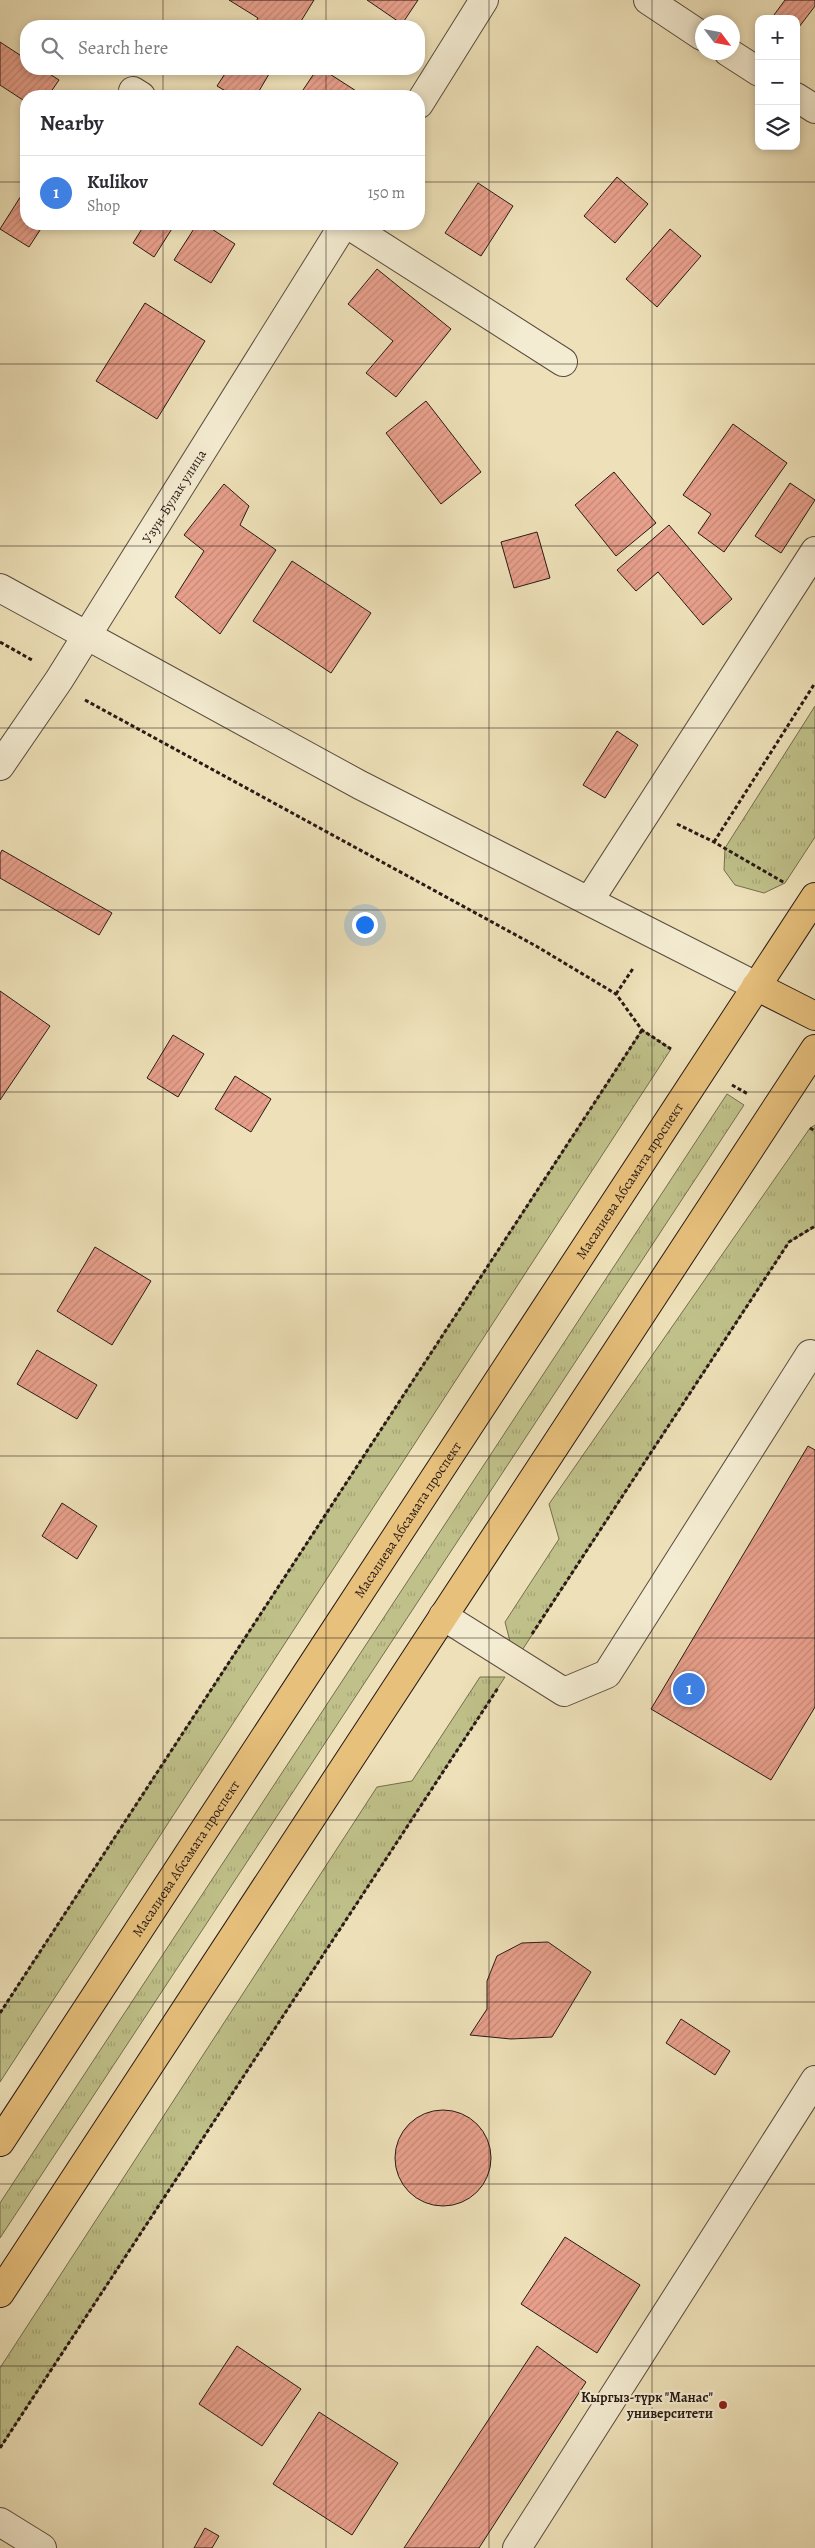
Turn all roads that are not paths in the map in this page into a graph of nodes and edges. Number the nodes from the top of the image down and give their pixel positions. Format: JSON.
{"nodes":[{"id":1,"x":484,"y":0,"type":"edge"},
{"id":2,"x":648,"y":0,"type":"edge"},
{"id":3,"x":695,"y":31,"type":"edge"},
{"id":4,"x":740,"y":60,"type":"edge"},
{"id":5,"x":755,"y":69,"type":"edge"},
{"id":6,"x":425,"y":94,"type":"edge"},
{"id":7,"x":800,"y":100,"type":"edge"},
{"id":8,"x":815,"y":109,"type":"edge"},
{"id":9,"x":341,"y":230,"type":"edge"},
{"id":10,"x":354,"y":230,"type":"edge"},
{"id":11,"x":562,"y":362,"type":"dead end"},
{"id":12,"x":815,"y":551,"type":"edge"},
{"id":13,"x":0,"y":588,"type":"edge"},
{"id":14,"x":85,"y":636,"type":"junction"},
{"id":15,"x":0,"y":766,"type":"edge"},
{"id":16,"x":815,"y":897,"type":"edge"},
{"id":17,"x":589,"y":900,"type":"junction"},
{"id":18,"x":756,"y":986,"type":"junction"},
{"id":19,"x":815,"y":1016,"type":"edge"},
{"id":20,"x":815,"y":1049,"type":"edge"},
{"id":21,"x":813,"y":1354,"type":"edge"},
{"id":22,"x":443,"y":1616,"type":"junction"},
{"id":23,"x":815,"y":2080,"type":"edge"},
{"id":24,"x":0,"y":2142,"type":"edge"},
{"id":25,"x":0,"y":2293,"type":"edge"},
{"id":26,"x":0,"y":2522,"type":"edge"},
{"id":27,"x":42,"y":2548,"type":"edge"},
{"id":28,"x":517,"y":2548,"type":"edge"}],
"edges":[{"from":1,"to":6,"type":"street"},
{"from":2,"to":3,"type":"street"},
{"from":4,"to":5,"type":"street"},
{"from":7,"to":8,"type":"street"},
{"from":9,"to":14,"type":"street","name":"Узун-Булак улица"},
{"from":10,"to":11,"type":"street"},
{"from":12,"to":17,"type":"street"},
{"from":13,"to":14,"type":"street"},
{"from":14,"to":15,"type":"street","name":"Узун-Булак улица"},
{"from":14,"to":17,"type":"street"},
{"from":16,"to":18,"type":"main road","name":"Масалиева Абсамата проспект"},
{"from":17,"to":18,"type":"street"},
{"from":18,"to":19,"type":"main road"},
{"from":18,"to":24,"type":"main road","name":"Масалиева Абсамата проспект"},
{"from":20,"to":22,"type":"main road"},
{"from":21,"to":22,"type":"street"},
{"from":22,"to":25,"type":"main road"},
{"from":23,"to":28,"type":"street"},
{"from":26,"to":27,"type":"street"}]}
